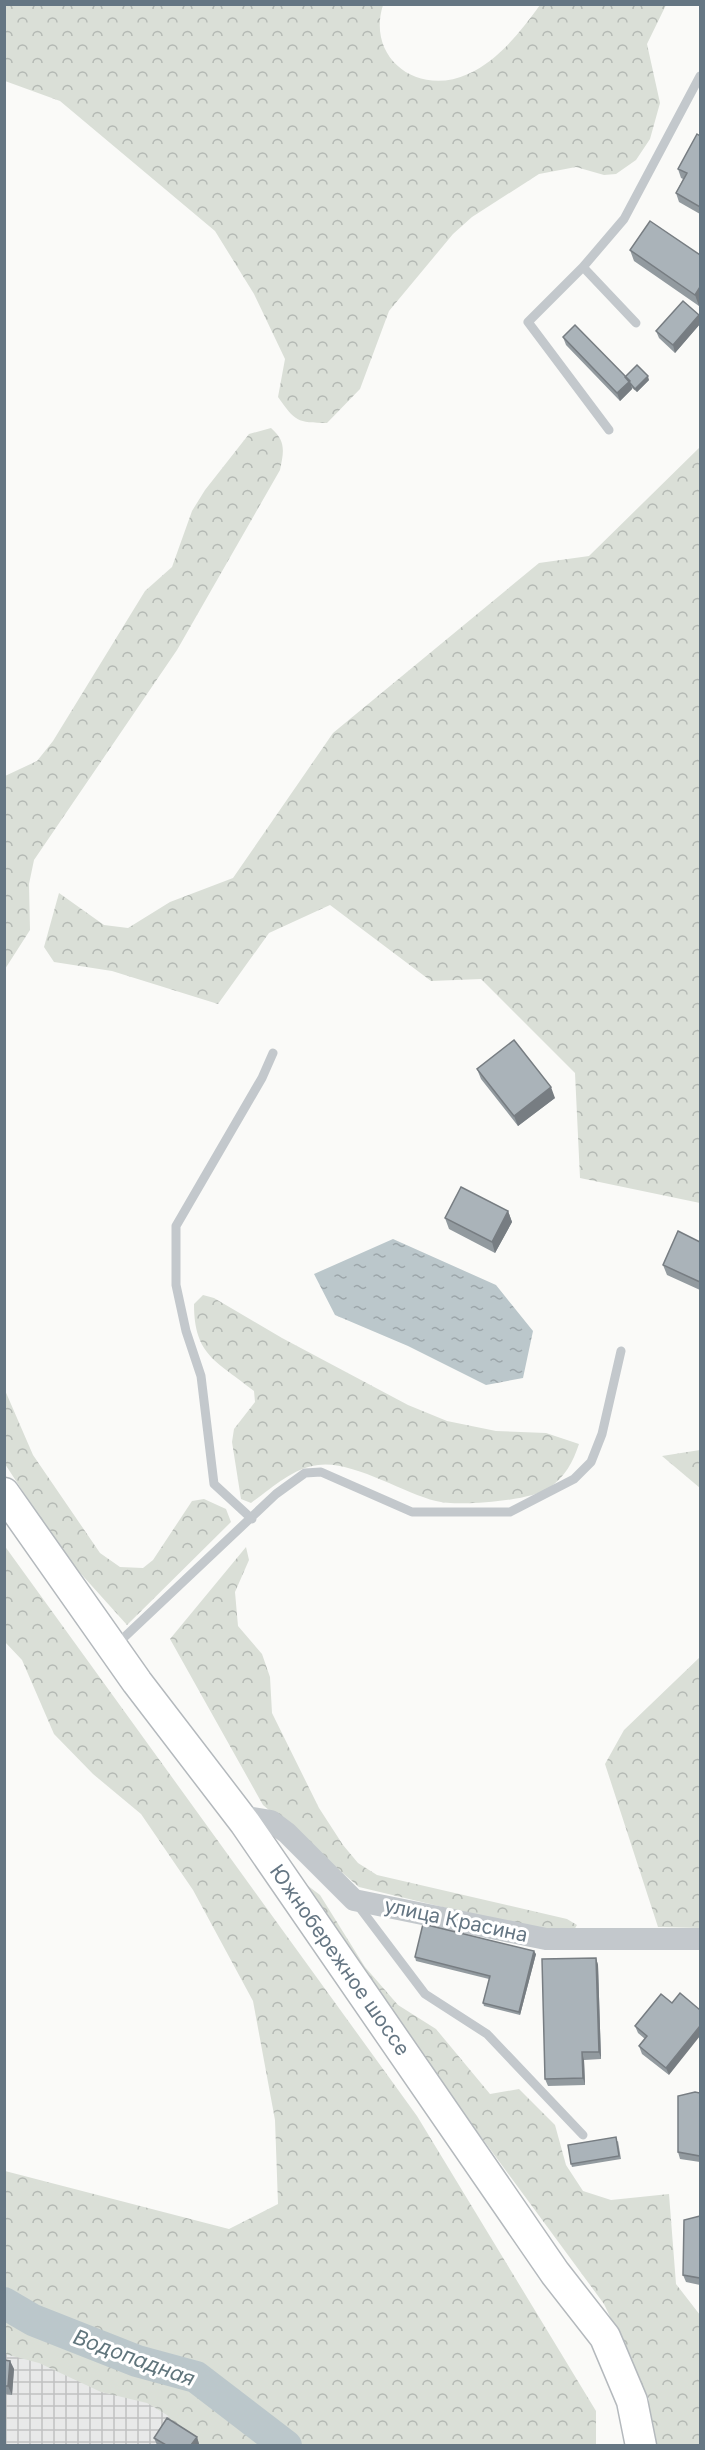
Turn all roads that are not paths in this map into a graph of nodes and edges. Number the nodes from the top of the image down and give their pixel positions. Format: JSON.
{"nodes":[{"id":1,"x":700,"y":76,"type":"edge"},
{"id":2,"x":583,"y":267,"type":"junction"},
{"id":3,"x":636,"y":323,"type":"dead end"},
{"id":4,"x":609,"y":430,"type":"dead end"},
{"id":5,"x":273,"y":1053,"type":"dead end"},
{"id":6,"x":621,"y":1351,"type":"dead end"},
{"id":7,"x":4,"y":1492,"type":"edge"},
{"id":8,"x":252,"y":1519,"type":"junction"},
{"id":9,"x":4,"y":1520,"type":"edge"},
{"id":10,"x":115,"y":1647,"type":"junction"},
{"id":11,"x":235,"y":1827,"type":"junction"},
{"id":12,"x":354,"y":1899,"type":"junction"},
{"id":13,"x":700,"y":1939,"type":"edge"},
{"id":14,"x":583,"y":2136,"type":"dead end"},
{"id":15,"x":633,"y":2445,"type":"edge"},
{"id":16,"x":641,"y":2445,"type":"edge"}],
"edges":[{"from":1,"to":2,"type":"lane"},
{"from":2,"to":3,"type":"lane"},
{"from":2,"to":4,"type":"lane"},
{"from":5,"to":8,"type":"lane"},
{"from":6,"to":8,"type":"lane"},
{"from":7,"to":10,"type":"highway","name":"Южнобережное шоссе"},
{"from":8,"to":10,"type":"lane"},
{"from":9,"to":11,"type":"highway","name":"Южнобережное шоссе"},
{"from":10,"to":11,"type":"highway","name":"Южнобережное шоссе"},
{"from":11,"to":12,"type":"street"},
{"from":11,"to":15,"type":"highway","name":"Южнобережное шоссе"},
{"from":11,"to":16,"type":"highway","name":"Южнобережное шоссе"},
{"from":12,"to":13,"type":"street","name":"улица Красина"},
{"from":12,"to":14,"type":"lane"}]}
